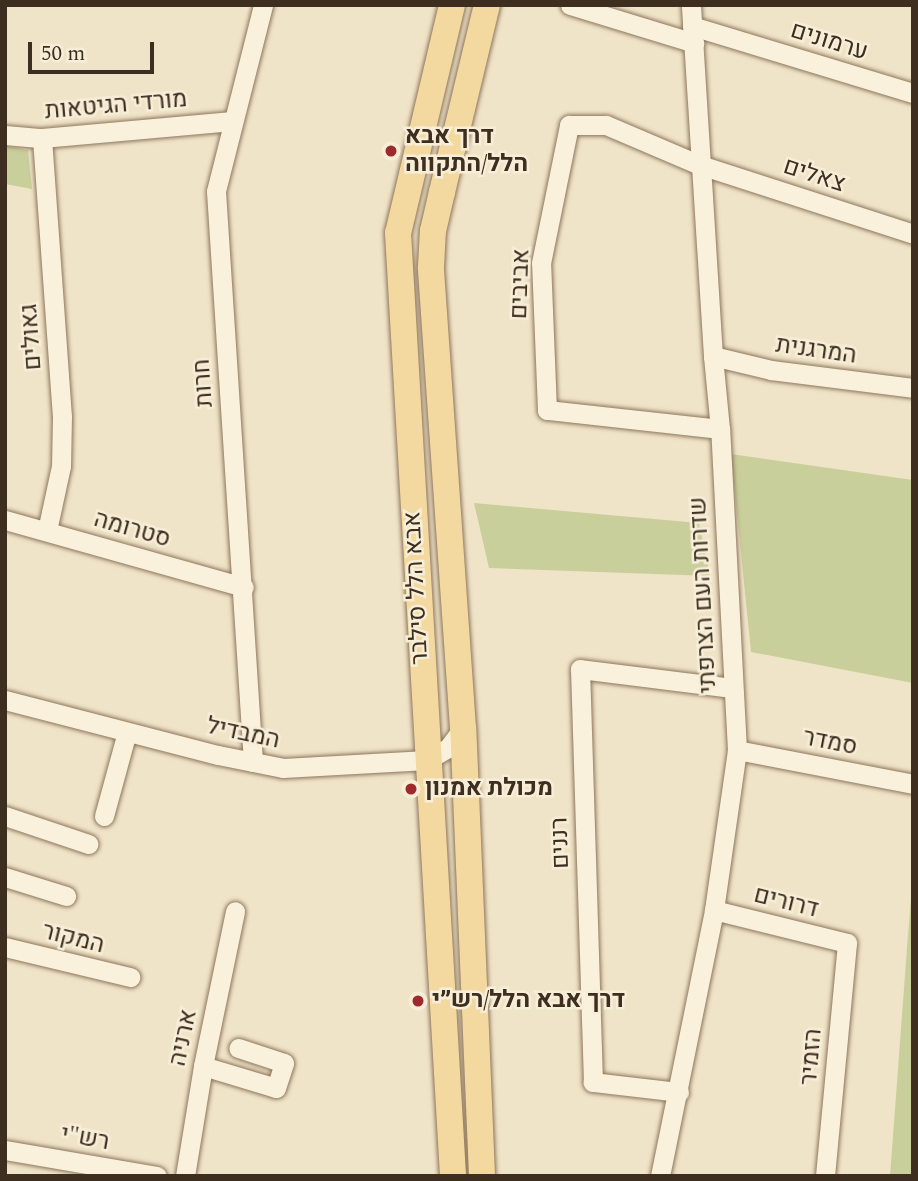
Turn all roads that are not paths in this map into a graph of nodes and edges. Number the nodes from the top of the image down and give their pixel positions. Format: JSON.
{"nodes":[{"id":1,"x":263,"y":5,"type":"edge"},
{"id":2,"x":452,"y":5,"type":"edge"},
{"id":3,"x":487,"y":5,"type":"edge"},
{"id":4,"x":570,"y":5,"type":"edge"},
{"id":5,"x":691,"y":5,"type":"edge"},
{"id":6,"x":693,"y":35,"type":"junction"},
{"id":7,"x":913,"y":93,"type":"edge"},
{"id":8,"x":232,"y":121,"type":"junction"},
{"id":9,"x":5,"y":135,"type":"edge"},
{"id":10,"x":42,"y":138,"type":"junction"},
{"id":11,"x":700,"y":165,"type":"junction"},
{"id":12,"x":913,"y":233,"type":"edge"},
{"id":13,"x":713,"y":356,"type":"junction"},
{"id":14,"x":913,"y":388,"type":"edge"},
{"id":15,"x":720,"y":429,"type":"junction"},
{"id":16,"x":5,"y":520,"type":"edge"},
{"id":17,"x":47,"y":531,"type":"junction"},
{"id":18,"x":244,"y":587,"type":"junction"},
{"id":19,"x":733,"y":688,"type":"junction"},
{"id":20,"x":5,"y":700,"type":"edge"},
{"id":21,"x":463,"y":727,"type":"junction"},
{"id":22,"x":127,"y":732,"type":"junction"},
{"id":23,"x":737,"y":750,"type":"junction"},
{"id":24,"x":427,"y":760,"type":"junction"},
{"id":25,"x":253,"y":762,"type":"junction"},
{"id":26,"x":913,"y":784,"type":"edge"},
{"id":27,"x":104,"y":816,"type":"dead end"},
{"id":28,"x":5,"y":817,"type":"edge"},
{"id":29,"x":88,"y":844,"type":"dead end"},
{"id":30,"x":5,"y":877,"type":"edge"},
{"id":31,"x":66,"y":896,"type":"dead end"},
{"id":32,"x":714,"y":910,"type":"junction"},
{"id":33,"x":236,"y":911,"type":"dead end"},
{"id":34,"x":847,"y":943,"type":"joint"},
{"id":35,"x":5,"y":947,"type":"edge"},
{"id":36,"x":130,"y":977,"type":"dead end"},
{"id":37,"x":239,"y":1048,"type":"dead end"},
{"id":38,"x":203,"y":1066,"type":"junction"},
{"id":39,"x":679,"y":1092,"type":"junction"},
{"id":40,"x":5,"y":1150,"type":"edge"},
{"id":41,"x":134,"y":1174,"type":"edge"},
{"id":42,"x":157,"y":1176,"type":"edge"},
{"id":43,"x":184,"y":1176,"type":"edge"},
{"id":44,"x":453,"y":1176,"type":"edge"},
{"id":45,"x":482,"y":1176,"type":"edge"},
{"id":46,"x":660,"y":1176,"type":"edge"},
{"id":47,"x":825,"y":1176,"type":"edge"}],
"edges":[{"from":1,"to":8,"type":"street","name":"חרות"},
{"from":2,"to":24,"type":"main road","name":"אבא הלל סילבר"},
{"from":3,"to":21,"type":"main road","name":"אבא הלל סילבר"},
{"from":4,"to":6,"type":"street","name":"ערמונים"},
{"from":5,"to":6,"type":"street","name":"שדרות העם הצרפתי"},
{"from":6,"to":7,"type":"street","name":"ערמונים"},
{"from":6,"to":11,"type":"street","name":"שדרות העם הצרפתי"},
{"from":8,"to":10,"type":"street","name":"מורדי הגיטאות"},
{"from":8,"to":18,"type":"street","name":"חרות"},
{"from":9,"to":10,"type":"street","name":"מורדי הגיטאות"},
{"from":10,"to":17,"type":"street","name":"גאולים"},
{"from":11,"to":12,"type":"street","name":"צאלים"},
{"from":11,"to":13,"type":"street","name":"שדרות העם הצרפתי"},
{"from":11,"to":15,"type":"street","name":"אביבים"},
{"from":13,"to":14,"type":"street","name":"המרגנית"},
{"from":13,"to":15,"type":"street","name":"שדרות העם הצרפתי"},
{"from":15,"to":19,"type":"street","name":"שדרות העם הצרפתי"},
{"from":16,"to":17,"type":"street","name":"סטרומה"},
{"from":17,"to":18,"type":"street","name":"סטרומה"},
{"from":18,"to":25,"type":"street","name":"חרות"},
{"from":19,"to":23,"type":"street","name":"שדרות העם הצרפתי"},
{"from":19,"to":39,"type":"street","name":"רננים"},
{"from":20,"to":22,"type":"street","name":"המבדיל"},
{"from":21,"to":24,"type":"street"},
{"from":21,"to":45,"type":"main road","name":"אבא הלל סילבר"},
{"from":22,"to":25,"type":"street","name":"המבדיל"},
{"from":22,"to":27,"type":"street"},
{"from":23,"to":26,"type":"street","name":"סמדר"},
{"from":23,"to":32,"type":"street","name":"שדרות העם הצרפתי"},
{"from":24,"to":25,"type":"street","name":"המבדיל"},
{"from":24,"to":44,"type":"main road","name":"אבא הלל סילבר"},
{"from":28,"to":29,"type":"street"},
{"from":30,"to":31,"type":"street"},
{"from":32,"to":34,"type":"street","name":"דרורים"},
{"from":32,"to":39,"type":"street","name":"שדרות העם הצרפתי"},
{"from":33,"to":38,"type":"street","name":"ארניה"},
{"from":34,"to":47,"type":"street","name":"הזמיר"},
{"from":35,"to":36,"type":"street","name":"המקור"},
{"from":37,"to":38,"type":"street"},
{"from":38,"to":43,"type":"street","name":"ארניה"},
{"from":39,"to":46,"type":"street","name":"שדרות העם הצרפתי"},
{"from":40,"to":41,"type":"street","name":"רש\"י"},
{"from":41,"to":42,"type":"street","name":"רש\"י"}]}
